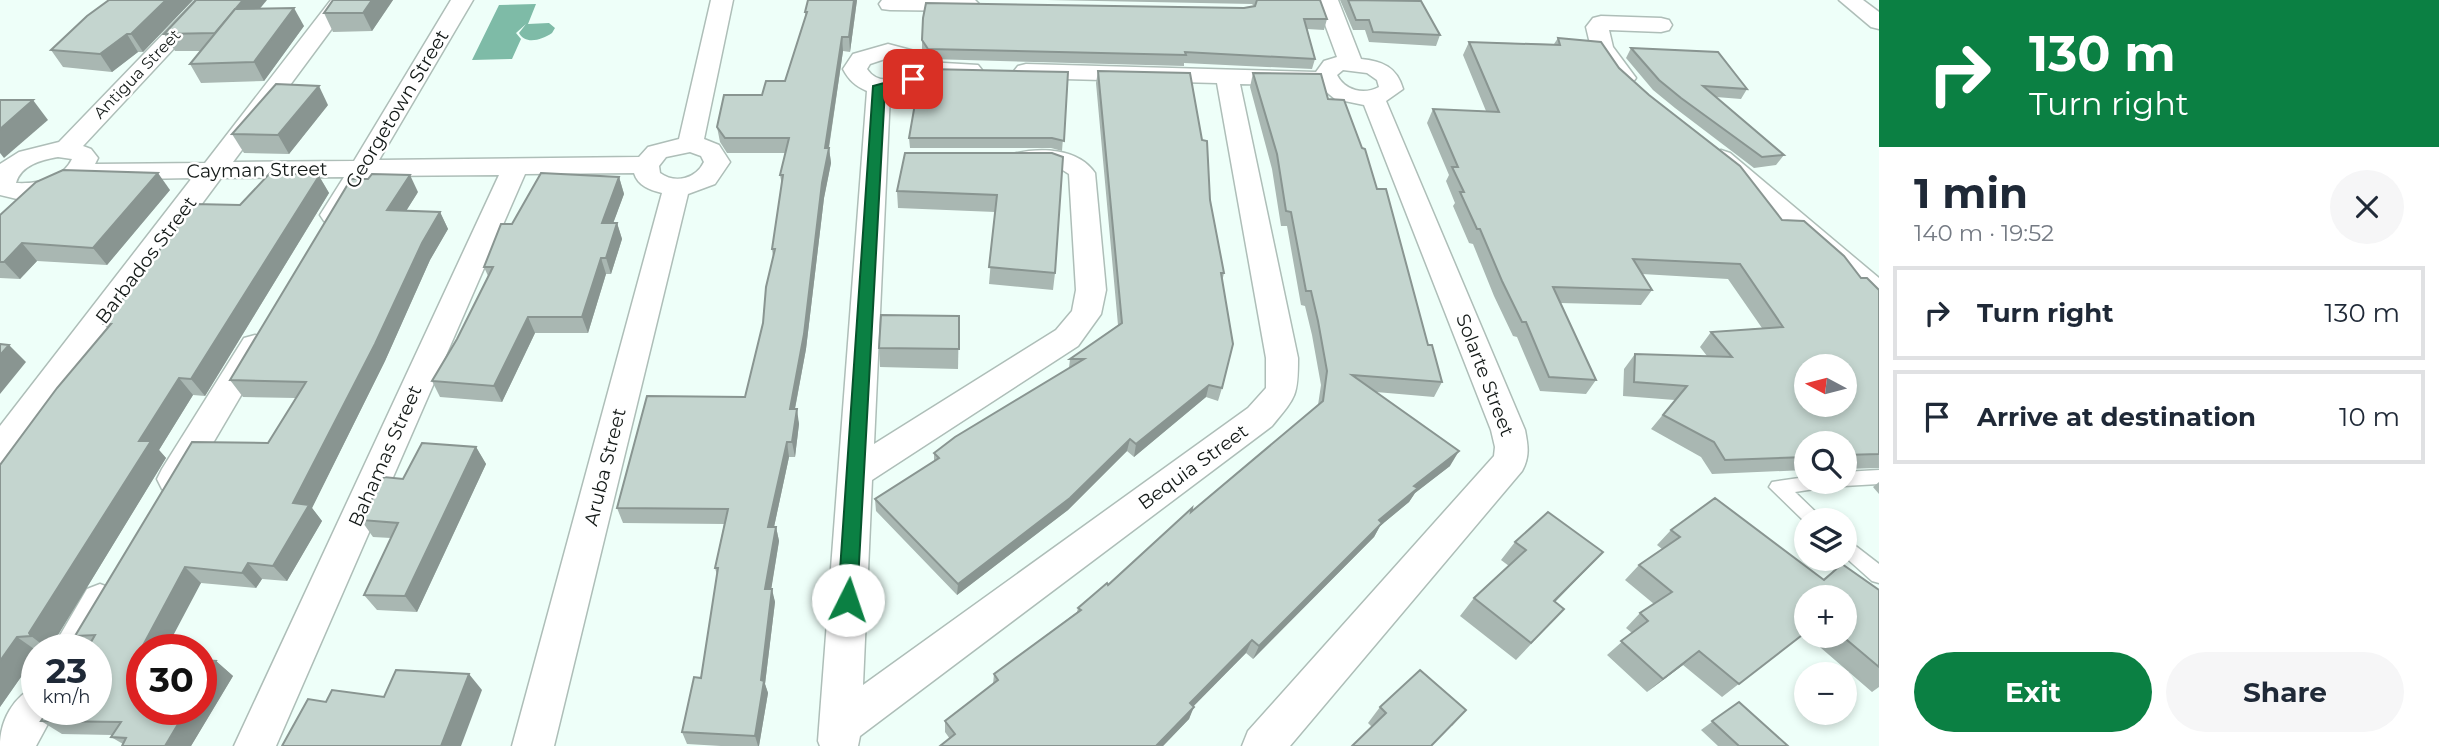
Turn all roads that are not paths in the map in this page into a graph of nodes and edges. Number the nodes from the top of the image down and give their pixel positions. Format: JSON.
{"nodes":[{"id":1,"x":208,"y":0,"type":"edge"},
{"id":2,"x":342,"y":0,"type":"edge"},
{"id":3,"x":462,"y":0,"type":"edge"},
{"id":4,"x":722,"y":0,"type":"edge"},
{"id":5,"x":1327,"y":0,"type":"edge"},
{"id":6,"x":1850,"y":0,"type":"edge"},
{"id":7,"x":890,"y":2,"type":"edge"},
{"id":8,"x":987,"y":5,"type":"edge"},
{"id":9,"x":1879,"y":22,"type":"edge"},
{"id":10,"x":1661,"y":25,"type":"dead end"},
{"id":11,"x":888,"y":51,"type":"junction"},
{"id":12,"x":1351,"y":62,"type":"junction"},
{"id":13,"x":919,"y":69,"type":"junction"},
{"id":14,"x":1227,"y":76,"type":"junction"},
{"id":15,"x":1326,"y":79,"type":"junction"},
{"id":16,"x":879,"y":86,"type":"junction"},
{"id":17,"x":1640,"y":93,"type":"edge"},
{"id":18,"x":1373,"y":97,"type":"junction"},
{"id":19,"x":1700,"y":141,"type":"edge"},
{"id":20,"x":690,"y":144,"type":"junction"},
{"id":21,"x":997,"y":159,"type":"edge"},
{"id":22,"x":72,"y":160,"type":"junction"},
{"id":23,"x":646,"y":165,"type":"junction"},
{"id":24,"x":515,"y":167,"type":"junction"},
{"id":25,"x":363,"y":169,"type":"junction"},
{"id":26,"x":214,"y":170,"type":"junction"},
{"id":27,"x":677,"y":187,"type":"junction"},
{"id":28,"x":28,"y":192,"type":"junction"},
{"id":29,"x":9,"y":211,"type":"edge"},
{"id":30,"x":320,"y":239,"type":"edge"},
{"id":31,"x":1879,"y":294,"type":"edge"},
{"id":32,"x":270,"y":321,"type":"edge"},
{"id":33,"x":0,"y":452,"type":"edge"},
{"id":34,"x":856,"y":473,"type":"junction"},
{"id":35,"x":1879,"y":477,"type":"edge"},
{"id":36,"x":1857,"y":479,"type":"edge"},
{"id":37,"x":1794,"y":486,"type":"edge"},
{"id":38,"x":1801,"y":508,"type":"edge"},
{"id":39,"x":156,"y":509,"type":"edge"},
{"id":40,"x":1857,"y":556,"type":"edge"},
{"id":41,"x":1879,"y":575,"type":"edge"},
{"id":42,"x":114,"y":579,"type":"edge"},
{"id":43,"x":80,"y":634,"type":"edge"},
{"id":44,"x":25,"y":725,"type":"edge"},
{"id":45,"x":840,"y":736,"type":"edge"},
{"id":46,"x":12,"y":746,"type":"edge"},
{"id":47,"x":255,"y":746,"type":"edge"},
{"id":48,"x":533,"y":746,"type":"edge"},
{"id":49,"x":1263,"y":746,"type":"edge"}],
"edges":[{"from":1,"to":22,"type":"street","name":"Antigua Street"},
{"from":2,"to":26,"type":"street","name":"Barbados Street"},
{"from":3,"to":25,"type":"street","name":"Georgetown Street"},
{"from":4,"to":20,"type":"street"},
{"from":5,"to":12,"type":"street"},
{"from":6,"to":9,"type":"street"},
{"from":7,"to":8,"type":"street"},
{"from":7,"to":11,"type":"street"},
{"from":10,"to":17,"type":"street"},
{"from":11,"to":13,"type":"street"},
{"from":11,"to":16,"type":"street"},
{"from":12,"to":15,"type":"street"},
{"from":12,"to":18,"type":"street"},
{"from":13,"to":14,"type":"street"},
{"from":13,"to":16,"type":"street"},
{"from":14,"to":15,"type":"street"},
{"from":14,"to":45,"type":"street","name":"Bequia Street"},
{"from":15,"to":18,"type":"street"},
{"from":16,"to":34,"type":"street"},
{"from":18,"to":49,"type":"street","name":"Solarte Street"},
{"from":19,"to":31,"type":"street"},
{"from":20,"to":23,"type":"street"},
{"from":20,"to":27,"type":"street"},
{"from":21,"to":34,"type":"street"},
{"from":22,"to":26,"type":"street","name":"Cayman Street"},
{"from":22,"to":28,"type":"street"},
{"from":22,"to":28,"type":"street"},
{"from":23,"to":24,"type":"street","name":"Cayman Street"},
{"from":23,"to":27,"type":"street"},
{"from":24,"to":25,"type":"street","name":"Cayman Street"},
{"from":24,"to":47,"type":"street","name":"Bahamas Street"},
{"from":25,"to":26,"type":"street","name":"Cayman Street"},
{"from":25,"to":30,"type":"street","name":"Georgetown Street"},
{"from":26,"to":33,"type":"street","name":"Barbados Street"},
{"from":27,"to":48,"type":"street","name":"Aruba Street"},
{"from":28,"to":29,"type":"street"},
{"from":32,"to":39,"type":"street"},
{"from":34,"to":45,"type":"street"},
{"from":35,"to":36,"type":"lane"},
{"from":37,"to":38,"type":"lane"},
{"from":40,"to":41,"type":"lane"},
{"from":42,"to":43,"type":"street"},
{"from":44,"to":46,"type":"street"}]}
